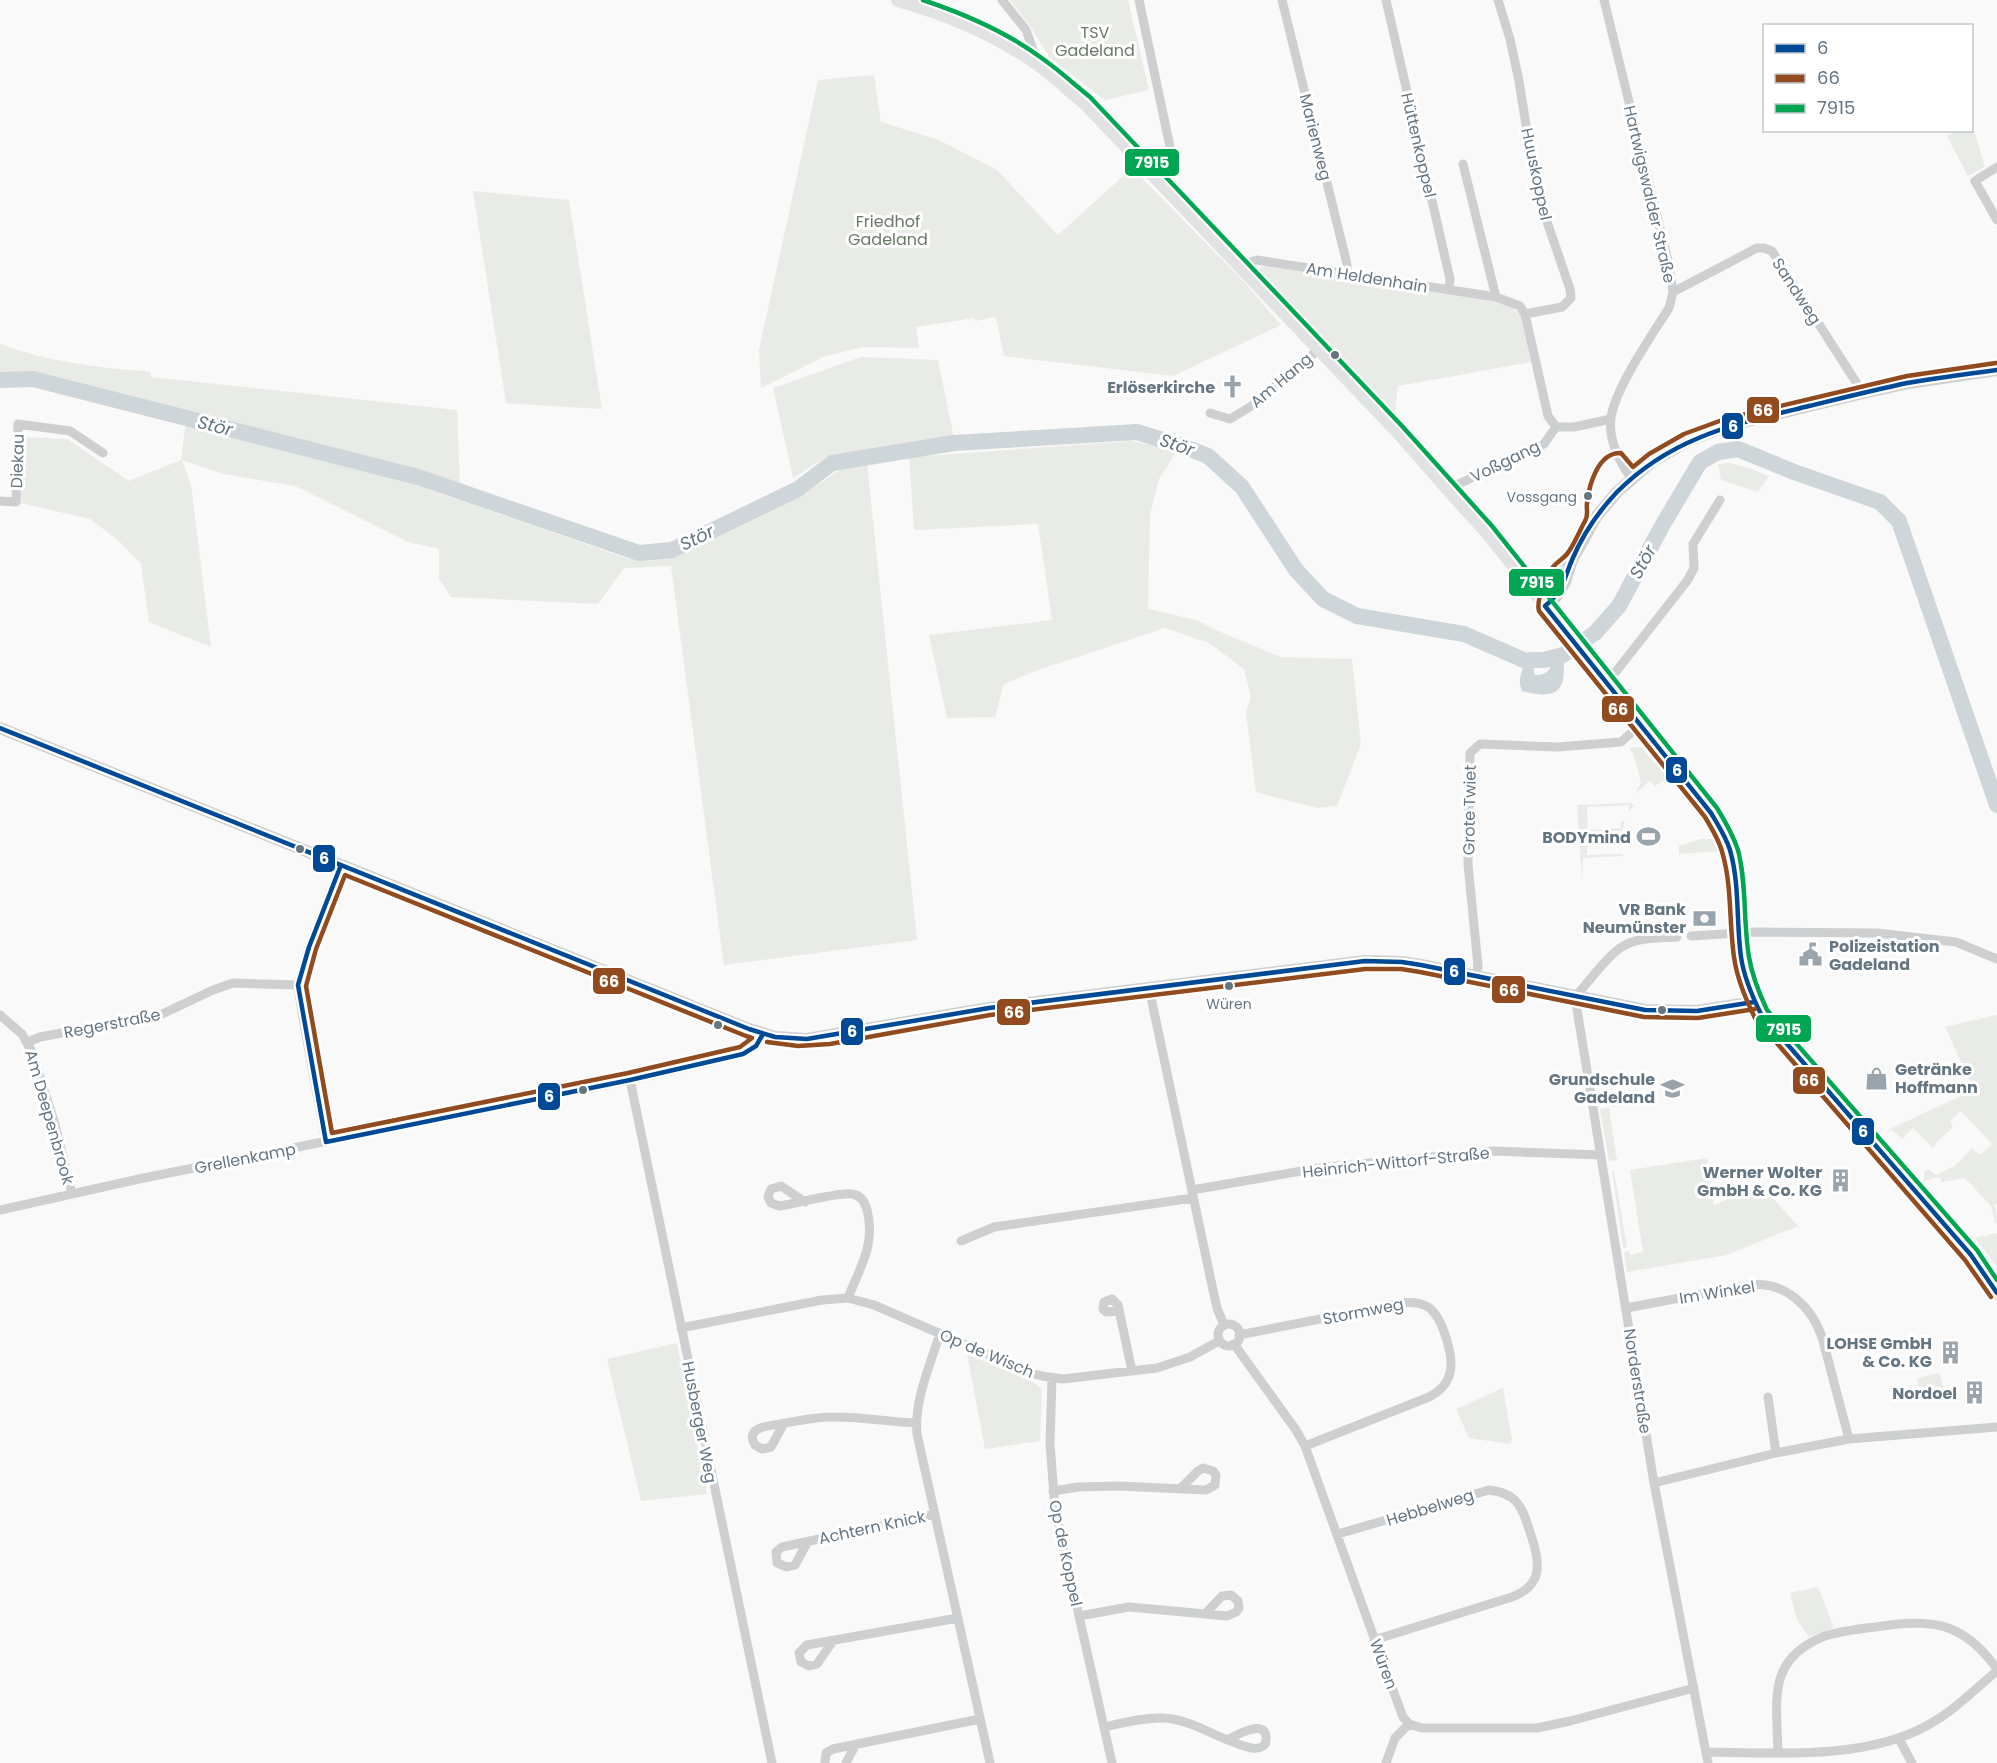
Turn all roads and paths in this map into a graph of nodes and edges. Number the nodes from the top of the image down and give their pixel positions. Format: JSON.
{"nodes":[{"id":1,"x":898,"y":0,"type":"edge"},
{"id":2,"x":1002,"y":0,"type":"edge"},
{"id":3,"x":1139,"y":0,"type":"edge"},
{"id":4,"x":1282,"y":0,"type":"edge"},
{"id":5,"x":1386,"y":0,"type":"edge"},
{"id":6,"x":1498,"y":0,"type":"edge"},
{"id":7,"x":1604,"y":0,"type":"edge"},
{"id":8,"x":1038,"y":64,"type":"junction"},
{"id":9,"x":1463,"y":164,"type":"dead end"},
{"id":10,"x":1997,"y":167,"type":"edge"},
{"id":11,"x":1160,"y":181,"type":"junction"},
{"id":12,"x":1997,"y":220,"type":"edge"},
{"id":13,"x":1239,"y":265,"type":"junction"},
{"id":14,"x":1347,"y":273,"type":"junction"},
{"id":15,"x":1449,"y":290,"type":"junction"},
{"id":16,"x":1673,"y":292,"type":"junction"},
{"id":17,"x":1496,"y":297,"type":"junction"},
{"id":18,"x":1525,"y":314,"type":"junction"},
{"id":19,"x":1319,"y":349,"type":"junction"},
{"id":20,"x":1997,"y":370,"type":"edge"},
{"id":21,"x":1863,"y":393,"type":"junction"},
{"id":22,"x":1210,"y":413,"type":"dead end"},
{"id":23,"x":1611,"y":419,"type":"junction"},
{"id":24,"x":1556,"y":427,"type":"junction"},
{"id":25,"x":103,"y":453,"type":"dead end"},
{"id":26,"x":1631,"y":478,"type":"junction"},
{"id":27,"x":1448,"y":489,"type":"junction"},
{"id":28,"x":1720,"y":500,"type":"dead end"},
{"id":29,"x":0,"y":501,"type":"edge"},
{"id":30,"x":1572,"y":560,"type":"junction"},
{"id":31,"x":1559,"y":571,"type":"junction"},
{"id":32,"x":1522,"y":576,"type":"junction"},
{"id":33,"x":1545,"y":606,"type":"junction"},
{"id":34,"x":1607,"y":683,"type":"junction"},
{"id":35,"x":1640,"y":725,"type":"junction"},
{"id":36,"x":0,"y":728,"type":"edge"},
{"id":37,"x":342,"y":865,"type":"junction"},
{"id":38,"x":1738,"y":933,"type":"junction"},
{"id":39,"x":1691,"y":936,"type":"dead end"},
{"id":40,"x":1677,"y":937,"type":"dead end"},
{"id":41,"x":1997,"y":959,"type":"edge"},
{"id":42,"x":1476,"y":975,"type":"junction"},
{"id":43,"x":298,"y":985,"type":"junction"},
{"id":44,"x":1149,"y":988,"type":"junction"},
{"id":45,"x":1575,"y":997,"type":"junction"},
{"id":46,"x":1754,"y":1002,"type":"junction"},
{"id":47,"x":0,"y":1015,"type":"edge"},
{"id":48,"x":763,"y":1034,"type":"junction"},
{"id":49,"x":28,"y":1042,"type":"junction"},
{"id":50,"x":630,"y":1080,"type":"junction"},
{"id":51,"x":326,"y":1142,"type":"junction"},
{"id":52,"x":1601,"y":1155,"type":"junction"},
{"id":53,"x":72,"y":1194,"type":"junction"},
{"id":54,"x":1193,"y":1194,"type":"junction"},
{"id":55,"x":805,"y":1202,"type":"dead end"},
{"id":56,"x":0,"y":1210,"type":"edge"},
{"id":57,"x":961,"y":1241,"type":"dead end"},
{"id":58,"x":1997,"y":1293,"type":"edge"},
{"id":59,"x":848,"y":1298,"type":"junction"},
{"id":60,"x":1626,"y":1308,"type":"junction"},
{"id":61,"x":1119,"y":1311,"type":"dead end"},
{"id":62,"x":1224,"y":1325,"type":"junction"},
{"id":63,"x":681,"y":1328,"type":"junction"},
{"id":64,"x":940,"y":1333,"type":"junction"},
{"id":65,"x":1239,"y":1335,"type":"junction"},
{"id":66,"x":1219,"y":1341,"type":"junction"},
{"id":67,"x":1234,"y":1344,"type":"junction"},
{"id":68,"x":1131,"y":1371,"type":"junction"},
{"id":69,"x":1052,"y":1378,"type":"junction"},
{"id":70,"x":1768,"y":1397,"type":"dead end"},
{"id":71,"x":784,"y":1423,"type":"dead end"},
{"id":72,"x":916,"y":1423,"type":"junction"},
{"id":73,"x":1997,"y":1427,"type":"edge"},
{"id":74,"x":1849,"y":1439,"type":"junction"},
{"id":75,"x":1305,"y":1446,"type":"junction"},
{"id":76,"x":1776,"y":1453,"type":"junction"},
{"id":77,"x":1654,"y":1483,"type":"junction"},
{"id":78,"x":1180,"y":1489,"type":"dead end"},
{"id":79,"x":1053,"y":1491,"type":"junction"},
{"id":80,"x":935,"y":1514,"type":"junction"},
{"id":81,"x":1338,"y":1534,"type":"junction"},
{"id":82,"x":808,"y":1541,"type":"dead end"},
{"id":83,"x":1205,"y":1614,"type":"dead end"},
{"id":84,"x":1079,"y":1616,"type":"junction"},
{"id":85,"x":958,"y":1618,"type":"junction"},
{"id":86,"x":1374,"y":1640,"type":"junction"},
{"id":87,"x":832,"y":1641,"type":"dead end"},
{"id":88,"x":1997,"y":1670,"type":"edge"},
{"id":89,"x":1694,"y":1688,"type":"junction"},
{"id":90,"x":980,"y":1719,"type":"junction"},
{"id":91,"x":1409,"y":1724,"type":"junction"},
{"id":92,"x":1104,"y":1727,"type":"junction"},
{"id":93,"x":1229,"y":1739,"type":"dead end"},
{"id":94,"x":1899,"y":1739,"type":"junction"},
{"id":95,"x":856,"y":1744,"type":"junction"},
{"id":96,"x":1706,"y":1752,"type":"junction"},
{"id":97,"x":1783,"y":1756,"type":"edge"},
{"id":98,"x":771,"y":1763,"type":"edge"},
{"id":99,"x":825,"y":1763,"type":"edge"},
{"id":100,"x":846,"y":1763,"type":"edge"},
{"id":101,"x":990,"y":1763,"type":"edge"},
{"id":102,"x":1112,"y":1763,"type":"edge"},
{"id":103,"x":1386,"y":1763,"type":"edge"},
{"id":104,"x":1708,"y":1763,"type":"edge"},
{"id":105,"x":1912,"y":1763,"type":"edge"}],
"edges":[{"from":1,"to":8,"type":"main road"},
{"from":2,"to":8,"type":"street"},
{"from":3,"to":11,"type":"street"},
{"from":4,"to":14,"type":"street","name":"Marienweg"},
{"from":5,"to":15,"type":"street","name":"Hüttenkoppel"},
{"from":6,"to":18,"type":"street","name":"Huuskoppel"},
{"from":7,"to":16,"type":"street","name":"Hartwigswalder Straße"},
{"from":8,"to":11,"type":"main road"},
{"from":9,"to":17,"type":"street"},
{"from":10,"to":12,"type":"street"},
{"from":11,"to":13,"type":"main road"},
{"from":13,"to":14,"type":"street","name":"Am Heldenhain"},
{"from":13,"to":19,"type":"main road"},
{"from":14,"to":15,"type":"street","name":"Am Heldenhain"},
{"from":15,"to":17,"type":"street","name":"Am Heldenhain"},
{"from":16,"to":21,"type":"street","name":"Sandweg"},
{"from":16,"to":23,"type":"street","name":"Hartwigswalder Straße"},
{"from":17,"to":18,"type":"street","name":"Am Heldenhain"},
{"from":18,"to":24,"type":"street"},
{"from":19,"to":22,"type":"street","name":"Am Hang"},
{"from":19,"to":27,"type":"main road"},
{"from":20,"to":21,"type":"street"},
{"from":21,"to":26,"type":"street"},
{"from":23,"to":24,"type":"street"},
{"from":23,"to":26,"type":"street","name":"Hartwigswalder Straße"},
{"from":24,"to":27,"type":"street","name":"Voßgang"},
{"from":25,"to":29,"type":"street","name":"Diekau"},
{"from":26,"to":30,"type":"street"},
{"from":27,"to":32,"type":"main road"},
{"from":28,"to":34,"type":"street"},
{"from":30,"to":31,"type":"street"},
{"from":30,"to":33,"type":"street"},
{"from":31,"to":32,"type":"main road"},
{"from":31,"to":33,"type":"street"},
{"from":32,"to":33,"type":"main road"},
{"from":33,"to":34,"type":"main road"},
{"from":34,"to":35,"type":"main road"},
{"from":35,"to":38,"type":"main road"},
{"from":35,"to":42,"type":"street","name":"Grote Twiet"},
{"from":36,"to":37,"type":"street"},
{"from":37,"to":43,"type":"street"},
{"from":37,"to":48,"type":"street"},
{"from":38,"to":39,"type":"street"},
{"from":38,"to":41,"type":"street"},
{"from":38,"to":46,"type":"main road"},
{"from":40,"to":45,"type":"street"},
{"from":42,"to":44,"type":"street"},
{"from":42,"to":45,"type":"street"},
{"from":43,"to":49,"type":"street","name":"Regerstraße"},
{"from":43,"to":51,"type":"street"},
{"from":44,"to":48,"type":"street"},
{"from":44,"to":54,"type":"street"},
{"from":45,"to":46,"type":"street"},
{"from":45,"to":52,"type":"street","name":"Norderstraße"},
{"from":46,"to":58,"type":"main road"},
{"from":47,"to":49,"type":"street","name":"Am Deepenbrook"},
{"from":48,"to":50,"type":"street","name":"Grellenkamp"},
{"from":49,"to":53,"type":"street","name":"Am Deepenbrook"},
{"from":50,"to":51,"type":"street","name":"Grellenkamp"},
{"from":50,"to":63,"type":"street","name":"Husberger Weg"},
{"from":51,"to":53,"type":"street","name":"Grellenkamp"},
{"from":52,"to":54,"type":"street","name":"Heinrich-Wittorf-Straße"},
{"from":52,"to":60,"type":"street","name":"Norderstraße"},
{"from":53,"to":56,"type":"street","name":"Grellenkamp"},
{"from":54,"to":57,"type":"street","name":"Heinrich-Wittorf-Straße"},
{"from":54,"to":62,"type":"street"},
{"from":55,"to":59,"type":"street"},
{"from":59,"to":63,"type":"street","name":"Op de Wisch"},
{"from":59,"to":64,"type":"street","name":"Op de Wisch"},
{"from":60,"to":74,"type":"street","name":"Im Winkel"},
{"from":60,"to":77,"type":"street","name":"Norderstraße"},
{"from":61,"to":68,"type":"street"},
{"from":62,"to":65,"type":"street"},
{"from":62,"to":66,"type":"street"},
{"from":63,"to":98,"type":"street","name":"Husberger Weg"},
{"from":64,"to":69,"type":"street","name":"Op de Wisch"},
{"from":64,"to":72,"type":"street","name":"Achtern Knick"},
{"from":65,"to":67,"type":"street"},
{"from":65,"to":75,"type":"street","name":"Stormweg"},
{"from":66,"to":67,"type":"street"},
{"from":66,"to":68,"type":"street","name":"Op de Wisch"},
{"from":67,"to":75,"type":"street","name":"Würen"},
{"from":68,"to":69,"type":"street","name":"Op de Wisch"},
{"from":69,"to":79,"type":"street","name":"Op de Koppel"},
{"from":70,"to":76,"type":"street"},
{"from":71,"to":72,"type":"street"},
{"from":72,"to":80,"type":"street","name":"Achtern Knick"},
{"from":73,"to":74,"type":"street"},
{"from":74,"to":76,"type":"street"},
{"from":75,"to":81,"type":"street","name":"Würen"},
{"from":76,"to":77,"type":"street"},
{"from":77,"to":89,"type":"street","name":"Norderstraße"},
{"from":78,"to":79,"type":"street","name":"Op de Koppel"},
{"from":79,"to":84,"type":"street","name":"Op de Koppel"},
{"from":80,"to":82,"type":"street","name":"Achtern Knick"},
{"from":80,"to":85,"type":"street","name":"Achtern Knick"},
{"from":81,"to":86,"type":"street","name":"Würen"},
{"from":81,"to":86,"type":"street","name":"Hebbelweg"},
{"from":83,"to":84,"type":"street","name":"Op de Koppel"},
{"from":84,"to":92,"type":"street","name":"Op de Koppel"},
{"from":85,"to":87,"type":"street"},
{"from":85,"to":90,"type":"street","name":"Achtern Knick"},
{"from":86,"to":91,"type":"street","name":"Würen"},
{"from":88,"to":94,"type":"street"},
{"from":88,"to":97,"type":"street"},
{"from":89,"to":91,"type":"street"},
{"from":89,"to":96,"type":"street","name":"Norderstraße"},
{"from":90,"to":95,"type":"street"},
{"from":90,"to":101,"type":"street","name":"Achtern Knick"},
{"from":91,"to":103,"type":"street"},
{"from":92,"to":93,"type":"street"},
{"from":92,"to":102,"type":"street","name":"Op de Koppel"},
{"from":94,"to":97,"type":"street"},
{"from":94,"to":105,"type":"street"},
{"from":95,"to":99,"type":"street"},
{"from":95,"to":100,"type":"street"},
{"from":96,"to":97,"type":"street"},
{"from":96,"to":104,"type":"street","name":"Norderstraße"}]}
